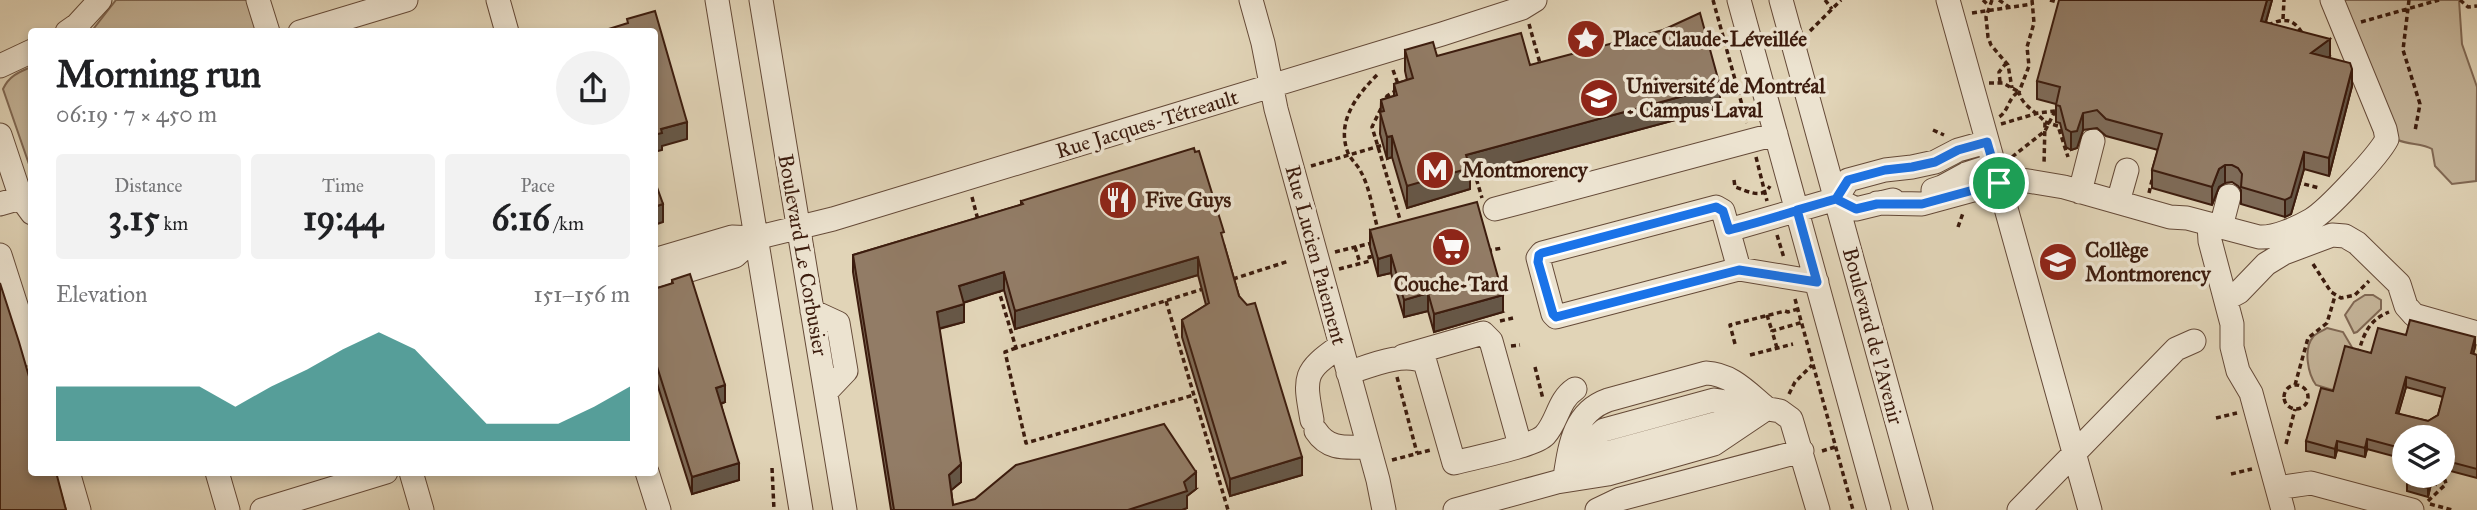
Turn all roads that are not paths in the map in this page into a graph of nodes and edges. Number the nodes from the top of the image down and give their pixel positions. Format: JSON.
{"nodes":[{"id":1,"x":100,"y":0,"type":"edge"},
{"id":2,"x":258,"y":0,"type":"edge"},
{"id":3,"x":407,"y":0,"type":"edge"},
{"id":4,"x":498,"y":0,"type":"edge"},
{"id":5,"x":717,"y":0,"type":"edge"},
{"id":6,"x":761,"y":0,"type":"edge"},
{"id":7,"x":1251,"y":0,"type":"edge"},
{"id":8,"x":1739,"y":0,"type":"edge"},
{"id":9,"x":1781,"y":0,"type":"edge"},
{"id":10,"x":1948,"y":0,"type":"edge"},
{"id":11,"x":2332,"y":0,"type":"edge"},
{"id":12,"x":1532,"y":11,"type":"edge"},
{"id":13,"x":73,"y":28,"type":"edge"},
{"id":14,"x":267,"y":28,"type":"edge"},
{"id":15,"x":313,"y":28,"type":"edge"},
{"id":16,"x":506,"y":28,"type":"edge"},
{"id":17,"x":28,"y":53,"type":"edge"},
{"id":18,"x":0,"y":66,"type":"edge"},
{"id":19,"x":1271,"y":87,"type":"junction"},
{"id":20,"x":1993,"y":133,"type":"junction"},
{"id":21,"x":1776,"y":134,"type":"junction"},
{"id":22,"x":0,"y":135,"type":"edge"},
{"id":23,"x":2094,"y":141,"type":"dead end"},
{"id":24,"x":2001,"y":169,"type":"junction"},
{"id":25,"x":2127,"y":170,"type":"dead end"},
{"id":26,"x":2080,"y":192,"type":"junction"},
{"id":27,"x":2230,"y":196,"type":"dead end"},
{"id":28,"x":1836,"y":199,"type":"junction"},
{"id":29,"x":2118,"y":202,"type":"junction"},
{"id":30,"x":1489,"y":204,"type":"road end"},
{"id":31,"x":1877,"y":204,"type":"junction"},
{"id":32,"x":17,"y":205,"type":"edge"},
{"id":33,"x":1797,"y":210,"type":"junction"},
{"id":34,"x":2215,"y":226,"type":"junction"},
{"id":35,"x":798,"y":228,"type":"junction"},
{"id":36,"x":1729,"y":230,"type":"junction"},
{"id":37,"x":755,"y":238,"type":"junction"},
{"id":38,"x":0,"y":255,"type":"edge"},
{"id":39,"x":669,"y":262,"type":"edge"},
{"id":40,"x":1739,"y":270,"type":"junction"},
{"id":41,"x":658,"y":276,"type":"edge"},
{"id":42,"x":1817,"y":282,"type":"junction"},
{"id":43,"x":2226,"y":299,"type":"junction"},
{"id":44,"x":2477,"y":334,"type":"edge"},
{"id":45,"x":2194,"y":341,"type":"dead end"},
{"id":46,"x":28,"y":342,"type":"edge"},
{"id":47,"x":1340,"y":346,"type":"junction"},
{"id":48,"x":1396,"y":366,"type":"junction"},
{"id":49,"x":1348,"y":373,"type":"junction"},
{"id":50,"x":1575,"y":389,"type":"dead end"},
{"id":51,"x":1766,"y":409,"type":"junction"},
{"id":52,"x":1520,"y":445,"type":"junction"},
{"id":53,"x":1369,"y":447,"type":"junction"},
{"id":54,"x":1811,"y":451,"type":"junction"},
{"id":55,"x":2074,"y":454,"type":"junction"},
{"id":56,"x":69,"y":476,"type":"edge"},
{"id":57,"x":218,"y":476,"type":"edge"},
{"id":58,"x":373,"y":476,"type":"edge"},
{"id":59,"x":412,"y":476,"type":"edge"},
{"id":60,"x":648,"y":476,"type":"edge"},
{"id":61,"x":1564,"y":480,"type":"junction"},
{"id":62,"x":2280,"y":499,"type":"edge"},
{"id":63,"x":2419,"y":506,"type":"edge"},
{"id":64,"x":79,"y":510,"type":"edge"},
{"id":65,"x":228,"y":510,"type":"edge"},
{"id":66,"x":262,"y":510,"type":"edge"},
{"id":67,"x":422,"y":510,"type":"edge"},
{"id":68,"x":659,"y":510,"type":"edge"},
{"id":69,"x":801,"y":510,"type":"edge"},
{"id":70,"x":845,"y":510,"type":"edge"},
{"id":71,"x":1384,"y":510,"type":"edge"},
{"id":72,"x":1455,"y":510,"type":"edge"},
{"id":73,"x":1597,"y":510,"type":"edge"},
{"id":74,"x":1818,"y":510,"type":"edge"},
{"id":75,"x":1879,"y":510,"type":"edge"},
{"id":76,"x":1921,"y":510,"type":"edge"},
{"id":77,"x":2020,"y":510,"type":"edge"},
{"id":78,"x":2090,"y":510,"type":"edge"}],
"edges":[{"from":1,"to":13,"type":"street"},
{"from":2,"to":14,"type":"street"},
{"from":3,"to":15,"type":"street"},
{"from":4,"to":16,"type":"street"},
{"from":5,"to":37,"type":"street","name":"Boulevard Le Corbusier"},
{"from":6,"to":35,"type":"street","name":"Boulevard Le Corbusier"},
{"from":7,"to":19,"type":"street","name":"Rue Lucien Paiement"},
{"from":8,"to":21,"type":"street","name":"Boulevard de l'Avenir"},
{"from":9,"to":28,"type":"street","name":"Boulevard de l'Avenir"},
{"from":10,"to":20,"type":"street"},
{"from":11,"to":34,"type":"street"},
{"from":12,"to":19,"type":"street","name":"Rue Jacques-Tétreault"},
{"from":17,"to":18,"type":"street"},
{"from":19,"to":35,"type":"street","name":"Rue Jacques-Tétreault"},
{"from":19,"to":47,"type":"street","name":"Rue Lucien Paiement"},
{"from":20,"to":24,"type":"street"},
{"from":20,"to":28,"type":"street"},
{"from":21,"to":30,"type":"street"},
{"from":21,"to":33,"type":"street","name":"Boulevard de l'Avenir"},
{"from":22,"to":32,"type":"street"},
{"from":23,"to":26,"type":"street"},
{"from":24,"to":26,"type":"street"},
{"from":24,"to":31,"type":"street"},
{"from":24,"to":31,"type":"street"},
{"from":24,"to":55,"type":"street"},
{"from":25,"to":29,"type":"street"},
{"from":26,"to":29,"type":"street"},
{"from":27,"to":34,"type":"street"},
{"from":28,"to":31,"type":"street"},
{"from":28,"to":33,"type":"street"},
{"from":28,"to":76,"type":"street","name":"Boulevard de l'Avenir"},
{"from":29,"to":34,"type":"street"},
{"from":33,"to":36,"type":"street"},
{"from":33,"to":42,"type":"street","name":"Boulevard de l'Avenir"},
{"from":34,"to":43,"type":"street"},
{"from":35,"to":37,"type":"street","name":"Rue Jacques-Tétreault"},
{"from":35,"to":70,"type":"street","name":"Boulevard Le Corbusier"},
{"from":36,"to":40,"type":"street"},
{"from":36,"to":40,"type":"street"},
{"from":37,"to":39,"type":"street","name":"Rue Jacques-Tétreault"},
{"from":37,"to":69,"type":"street","name":"Boulevard Le Corbusier"},
{"from":38,"to":46,"type":"street"},
{"from":39,"to":41,"type":"street","name":"Rue Jacques-Tétreault"},
{"from":40,"to":42,"type":"street"},
{"from":42,"to":75,"type":"street","name":"Boulevard de l'Avenir"},
{"from":43,"to":44,"type":"street"},
{"from":43,"to":62,"type":"street"},
{"from":45,"to":55,"type":"street"},
{"from":47,"to":49,"type":"street","name":"Rue Lucien Paiement"},
{"from":47,"to":53,"type":"street"},
{"from":48,"to":49,"type":"street"},
{"from":48,"to":52,"type":"street"},
{"from":48,"to":52,"type":"street"},
{"from":49,"to":53,"type":"street","name":"Rue Lucien Paiement"},
{"from":50,"to":52,"type":"street"},
{"from":51,"to":54,"type":"street"},
{"from":51,"to":61,"type":"street"},
{"from":51,"to":61,"type":"street"},
{"from":53,"to":71,"type":"street","name":"Rue Lucien Paiement"},
{"from":54,"to":73,"type":"street"},
{"from":54,"to":74,"type":"street"},
{"from":55,"to":77,"type":"street"},
{"from":55,"to":78,"type":"street"},
{"from":56,"to":64,"type":"street"},
{"from":57,"to":65,"type":"street"},
{"from":58,"to":66,"type":"street"},
{"from":59,"to":67,"type":"street"},
{"from":60,"to":68,"type":"street"},
{"from":61,"to":72,"type":"street"},
{"from":62,"to":63,"type":"street"}]}
